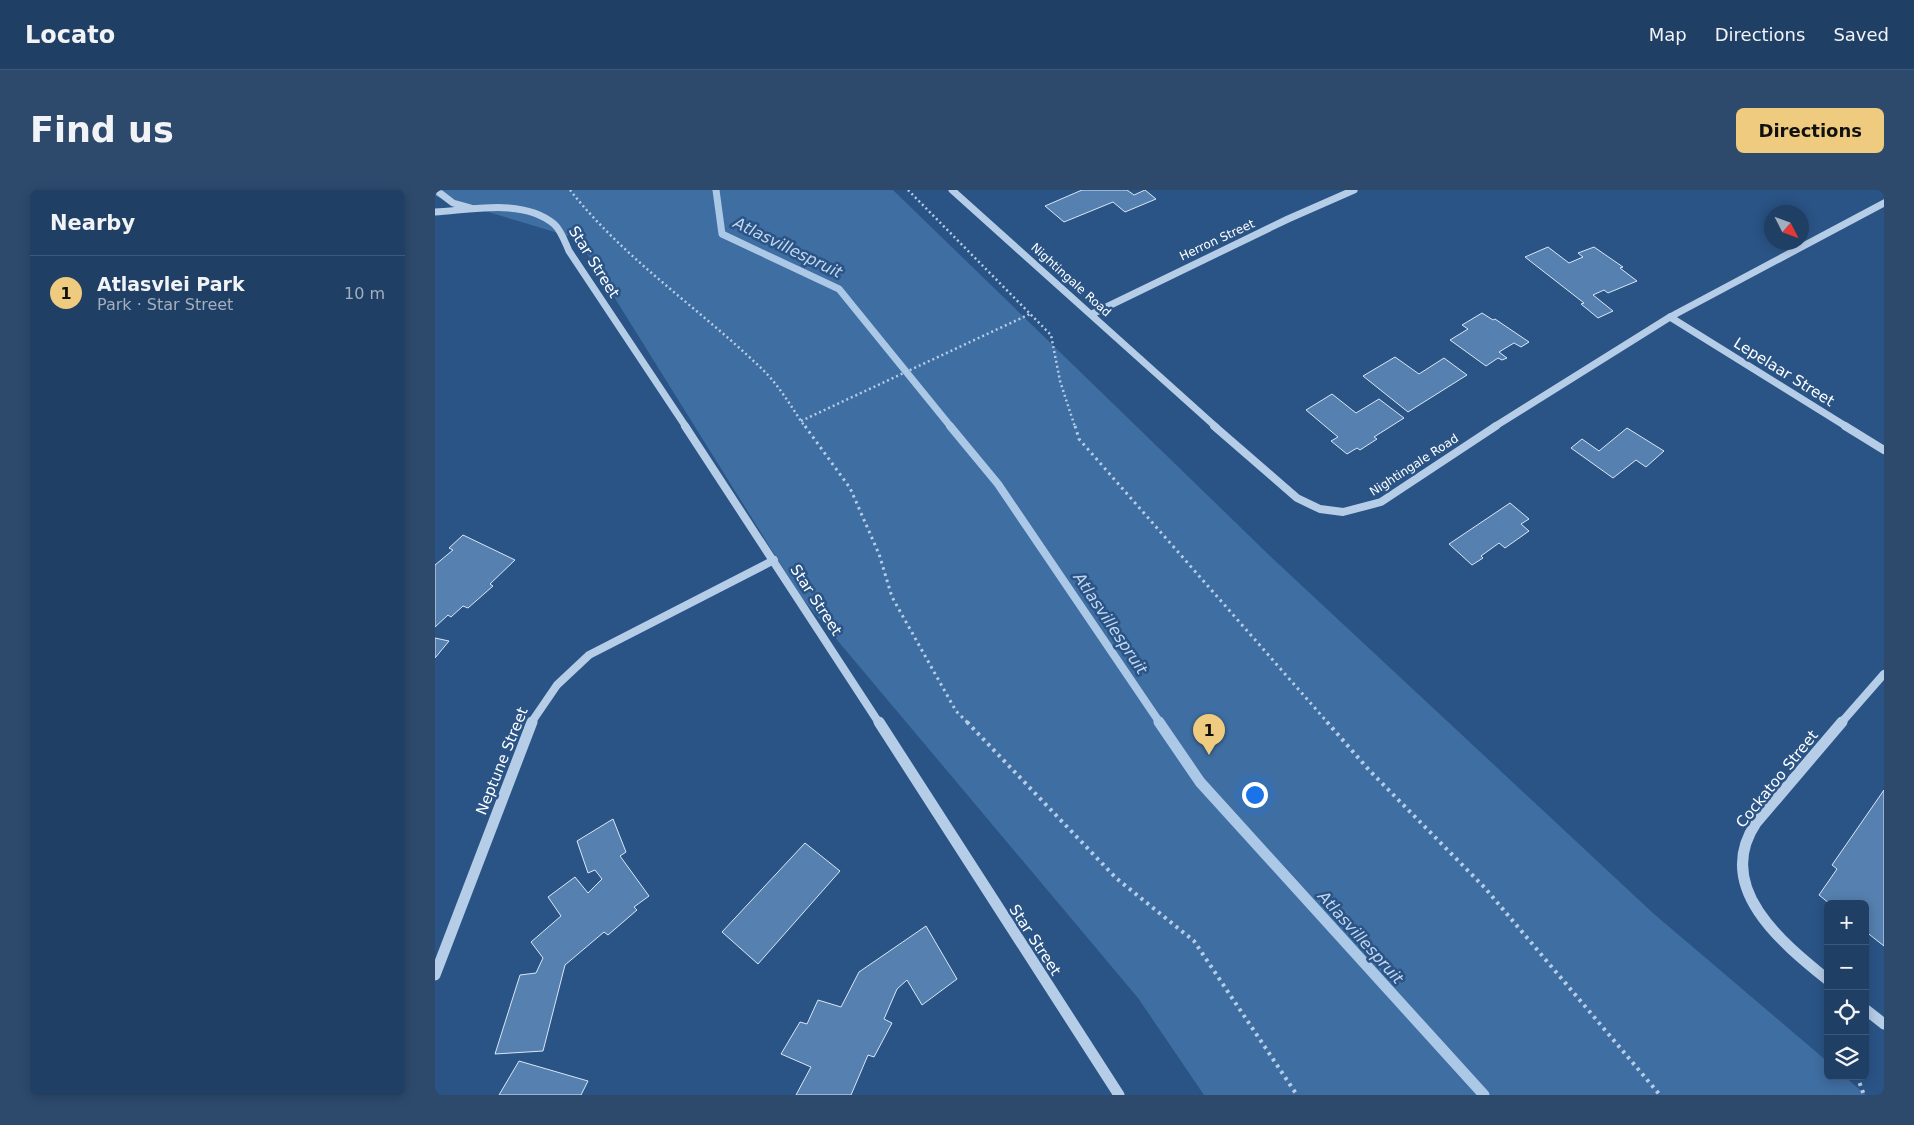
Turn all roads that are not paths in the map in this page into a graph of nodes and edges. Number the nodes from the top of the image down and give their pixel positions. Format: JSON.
{"nodes":[{"id":1,"x":436,"y":190,"type":"edge"},
{"id":2,"x":952,"y":190,"type":"edge"},
{"id":3,"x":1353,"y":190,"type":"edge"},
{"id":4,"x":1884,"y":203,"type":"edge"},
{"id":5,"x":477,"y":210,"type":"junction"},
{"id":6,"x":449,"y":211,"type":"junction"},
{"id":7,"x":435,"y":212,"type":"edge"},
{"id":8,"x":435,"y":217,"type":"edge"},
{"id":9,"x":1092,"y":314,"type":"junction"},
{"id":10,"x":1670,"y":317,"type":"junction"},
{"id":11,"x":1884,"y":450,"type":"edge"},
{"id":12,"x":774,"y":560,"type":"junction"},
{"id":13,"x":1884,"y":674,"type":"edge"},
{"id":14,"x":435,"y":975,"type":"edge"},
{"id":15,"x":1824,"y":977,"type":"edge"},
{"id":16,"x":1869,"y":1012,"type":"edge"},
{"id":17,"x":1884,"y":1024,"type":"edge"},
{"id":18,"x":1119,"y":1095,"type":"edge"}],
"edges":[{"from":1,"to":5,"type":"street"},
{"from":2,"to":9,"type":"street","name":"Nightingale Road"},
{"from":3,"to":9,"type":"street","name":"Herron Street"},
{"from":4,"to":10,"type":"street","name":"Nightingale Road"},
{"from":5,"to":6,"type":"street","name":"Star Street"},
{"from":5,"to":12,"type":"street","name":"Star Street"},
{"from":6,"to":7,"type":"street","name":"Star Street"},
{"from":6,"to":8,"type":"street"},
{"from":9,"to":10,"type":"street","name":"Nightingale Road"},
{"from":10,"to":11,"type":"street","name":"Lepelaar Street"},
{"from":12,"to":14,"type":"street","name":"Neptune Street"},
{"from":12,"to":18,"type":"street","name":"Star Street"},
{"from":13,"to":15,"type":"street","name":"Cockatoo Street"},
{"from":16,"to":17,"type":"street"}]}
